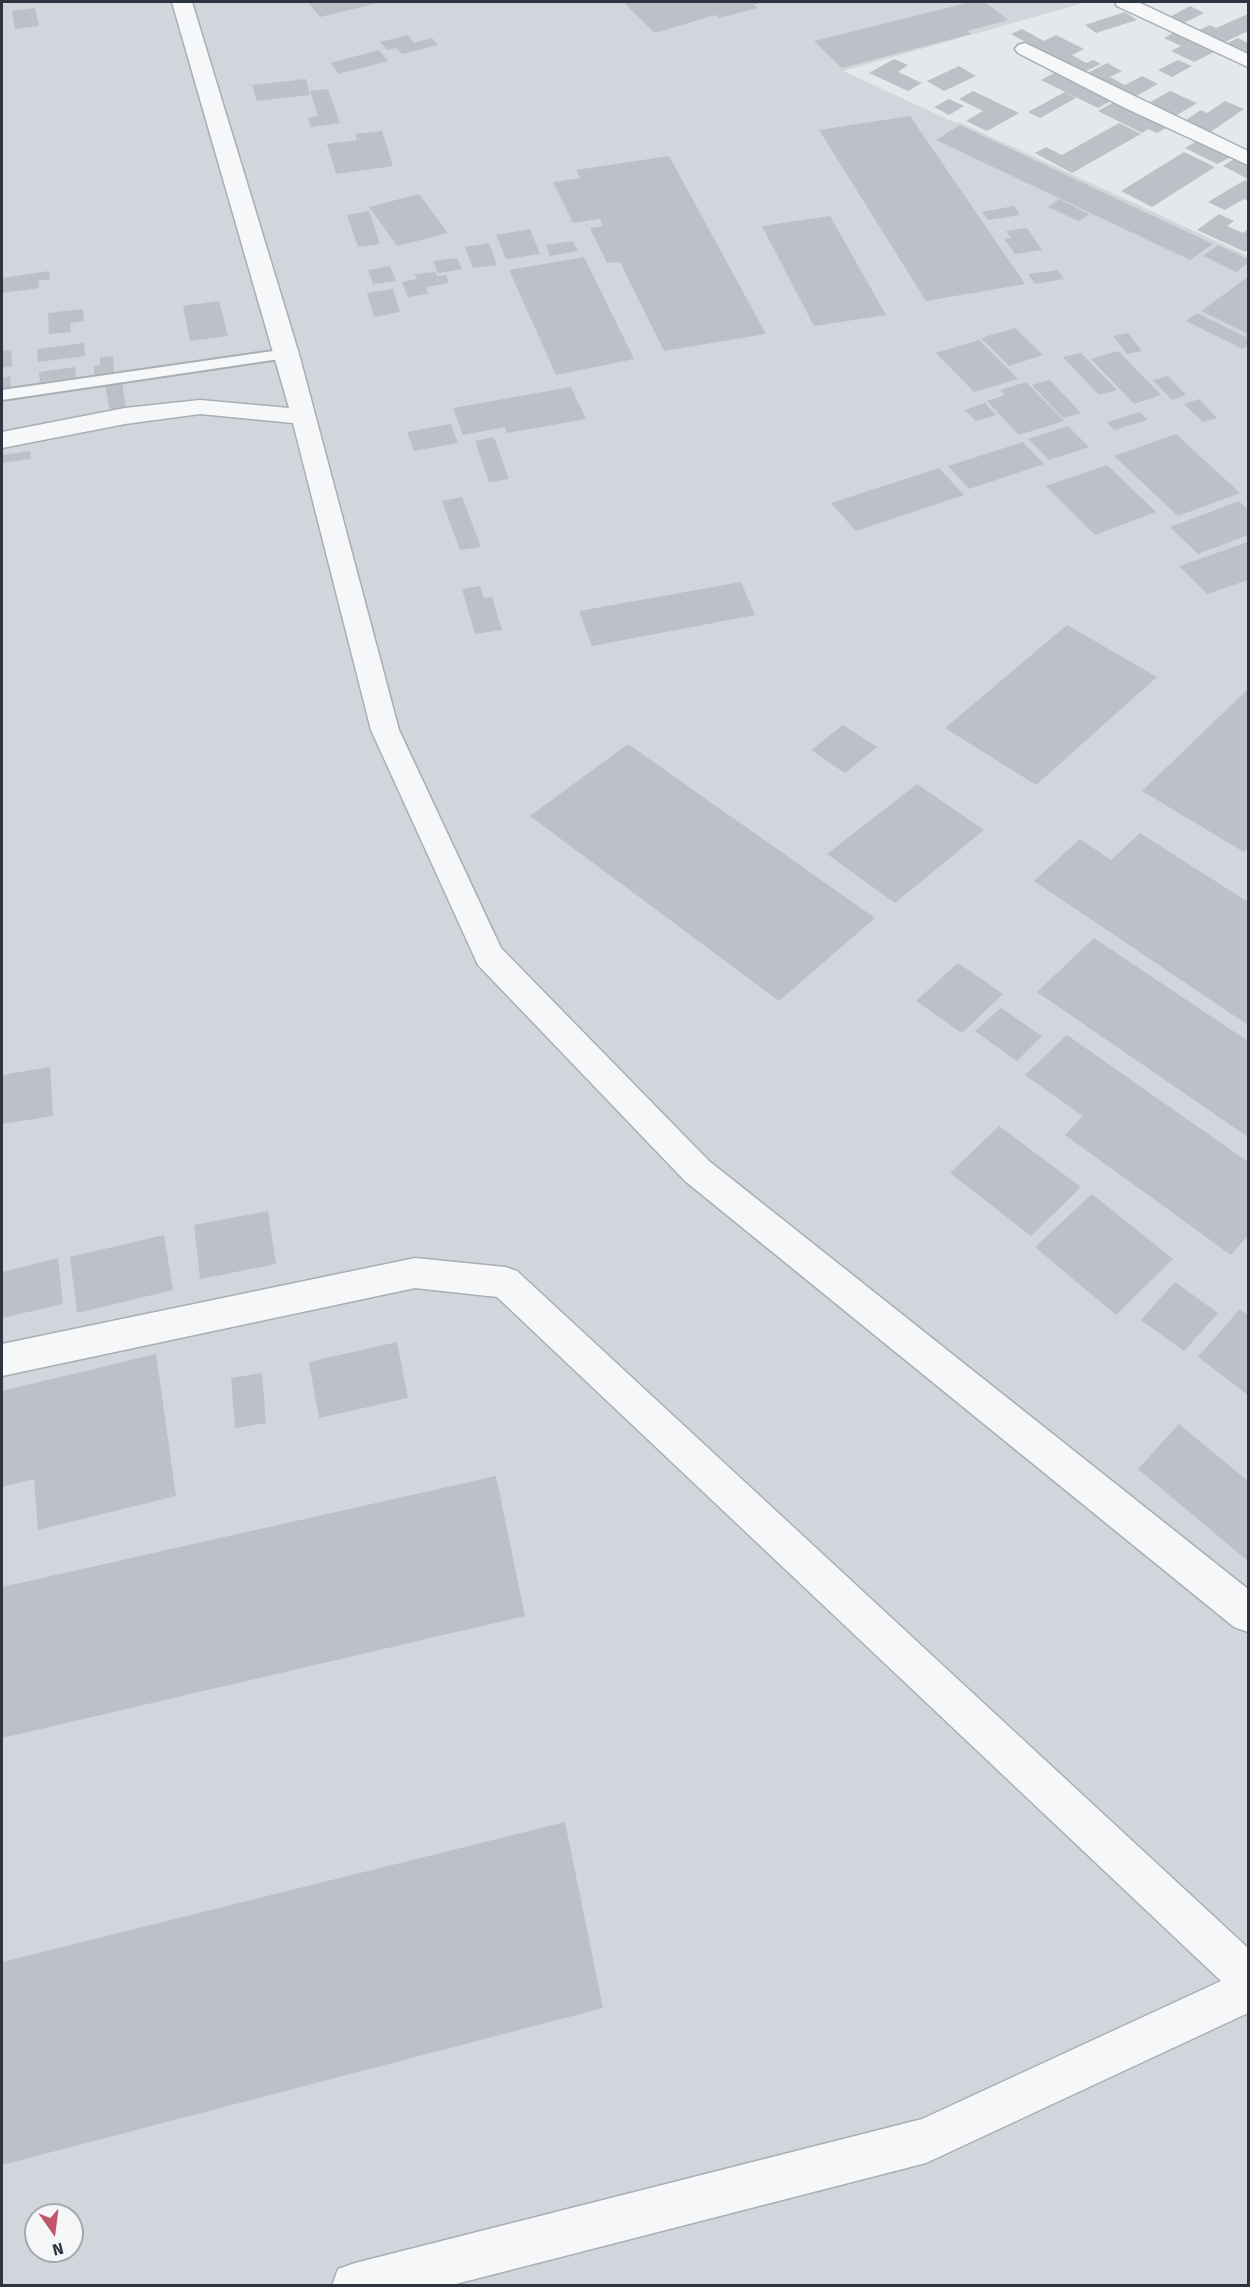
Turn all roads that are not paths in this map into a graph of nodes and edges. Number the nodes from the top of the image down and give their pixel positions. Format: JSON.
{"nodes":[{"id":1,"x":182,"y":2,"type":"edge"},
{"id":2,"x":1124,"y":2,"type":"edge"},
{"id":3,"x":1171,"y":6,"type":"dead end"},
{"id":4,"x":1150,"y":15,"type":"junction"},
{"id":5,"x":1025,"y":49,"type":"dead end"},
{"id":6,"x":1248,"y":61,"type":"edge"},
{"id":7,"x":1248,"y":159,"type":"edge"},
{"id":8,"x":287,"y":354,"type":"junction"},
{"id":9,"x":2,"y":395,"type":"edge"},
{"id":10,"x":304,"y":417,"type":"junction"},
{"id":11,"x":2,"y":440,"type":"edge"},
{"id":12,"x":2,"y":1360,"type":"edge"},
{"id":13,"x":1248,"y":1613,"type":"edge"},
{"id":14,"x":1248,"y":1977,"type":"edge"},
{"id":15,"x":1248,"y":1991,"type":"edge"},
{"id":16,"x":355,"y":2286,"type":"edge"}],
"edges":[{"from":1,"to":8,"type":"street"},
{"from":2,"to":4,"type":"street"},
{"from":3,"to":4,"type":"street"},
{"from":4,"to":6,"type":"street"},
{"from":5,"to":7,"type":"street"},
{"from":8,"to":9,"type":"lane"},
{"from":8,"to":10,"type":"street"},
{"from":10,"to":11,"type":"street"},
{"from":10,"to":13,"type":"street"},
{"from":12,"to":14,"type":"street"},
{"from":15,"to":16,"type":"street"}]}
